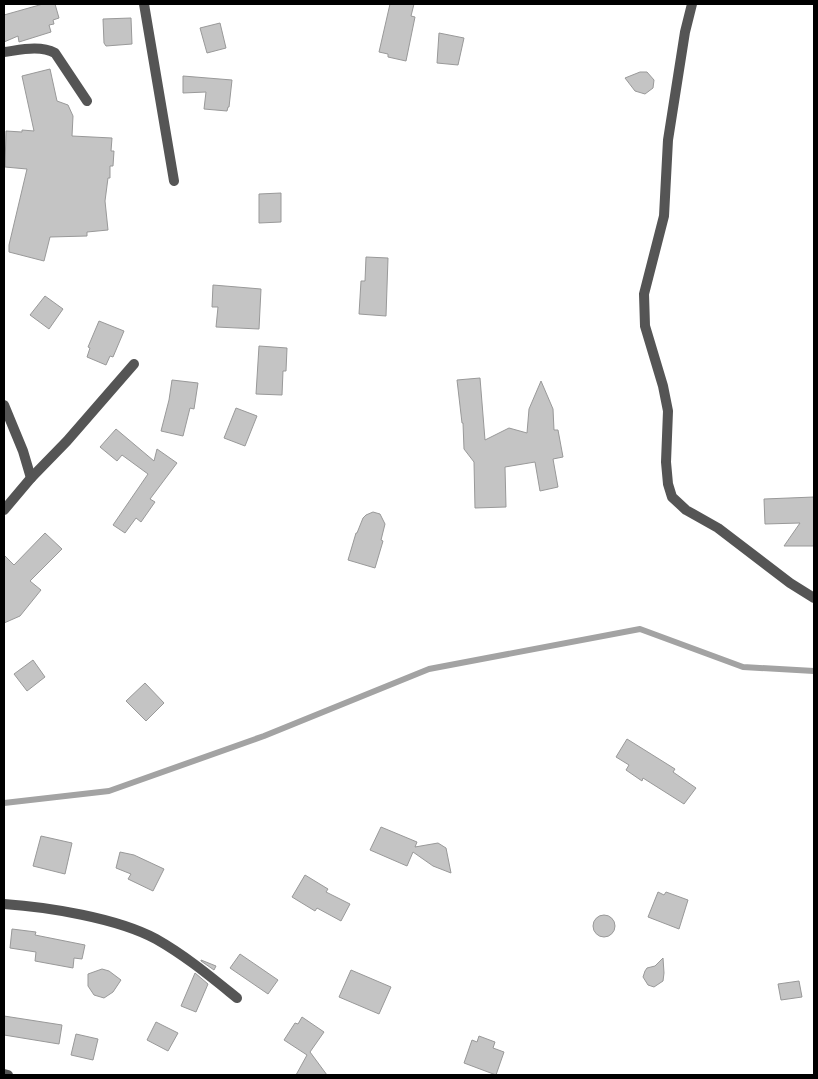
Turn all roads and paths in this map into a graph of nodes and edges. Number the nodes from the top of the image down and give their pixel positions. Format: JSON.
{"nodes":[{"id":1,"x":144,"y":4,"type":"edge"},
{"id":2,"x":692,"y":4,"type":"edge"},
{"id":3,"x":4,"y":52,"type":"edge"},
{"id":4,"x":87,"y":101,"type":"dead end"},
{"id":5,"x":174,"y":181,"type":"dead end"},
{"id":6,"x":134,"y":364,"type":"dead end"},
{"id":7,"x":4,"y":404,"type":"edge"},
{"id":8,"x":31,"y":478,"type":"junction"},
{"id":9,"x":4,"y":510,"type":"edge"},
{"id":10,"x":814,"y":598,"type":"edge"},
{"id":11,"x":4,"y":904,"type":"edge"},
{"id":12,"x":237,"y":998,"type":"dead end"},
{"id":13,"x":4,"y":1074,"type":"edge"},
{"id":14,"x":8,"y":1075,"type":"edge"}],
"edges":[{"from":1,"to":5,"type":"street"},
{"from":2,"to":10,"type":"street"},
{"from":3,"to":4,"type":"street"},
{"from":6,"to":8,"type":"street"},
{"from":7,"to":8,"type":"street"},
{"from":8,"to":9,"type":"street"},
{"from":11,"to":12,"type":"street"},
{"from":13,"to":14,"type":"street"}]}
